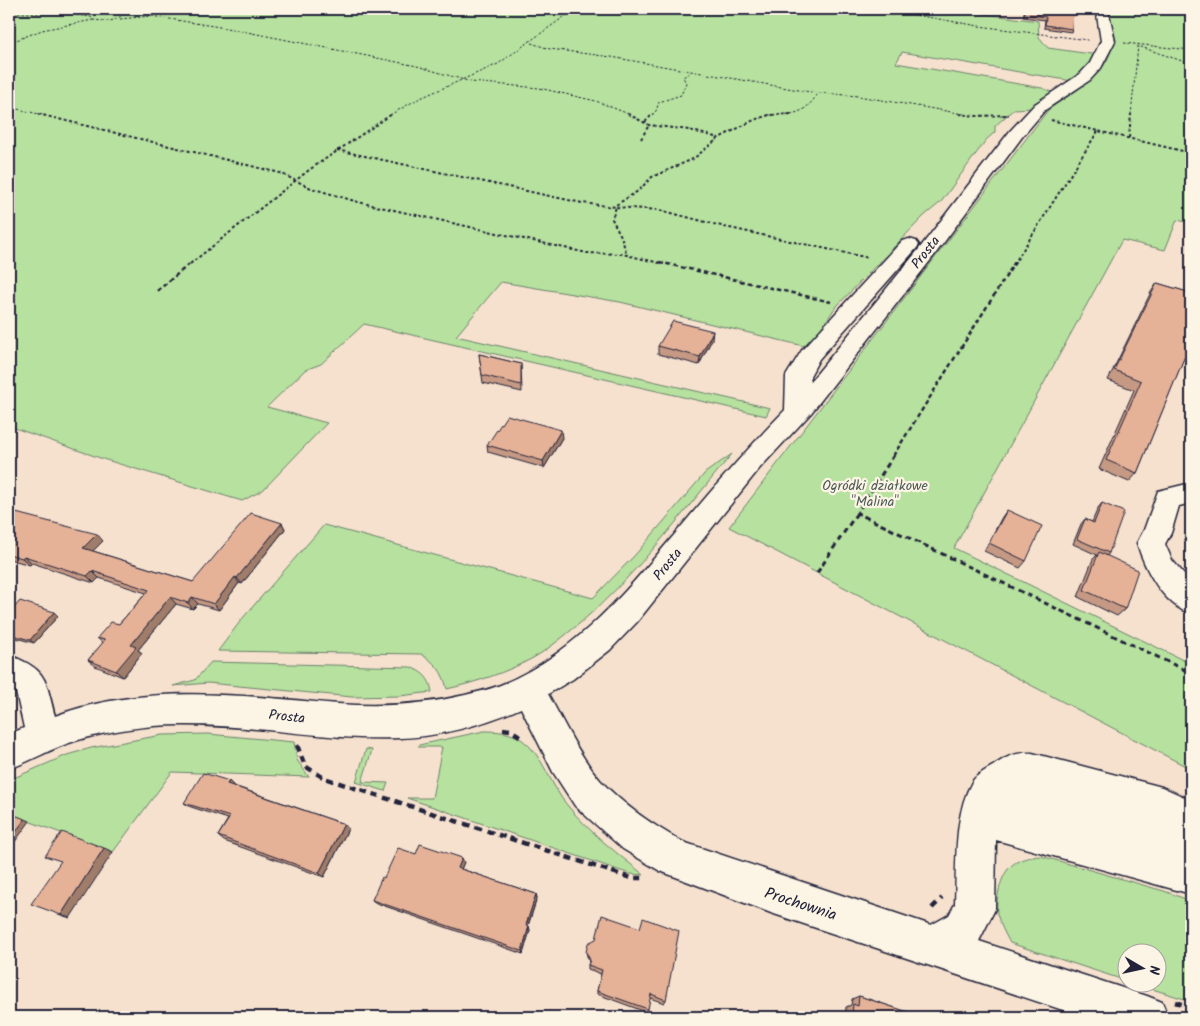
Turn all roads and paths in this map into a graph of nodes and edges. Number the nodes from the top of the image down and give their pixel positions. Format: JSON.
{"nodes":[{"id":1,"x":120,"y":9,"type":"edge"},
{"id":2,"x":575,"y":9,"type":"edge"},
{"id":3,"x":881,"y":9,"type":"edge"},
{"id":4,"x":1102,"y":9,"type":"edge"},
{"id":5,"x":54,"y":10,"type":"edge"},
{"id":6,"x":54,"y":13,"type":"junction"},
{"id":7,"x":9,"y":14,"type":"edge"},
{"id":8,"x":120,"y":19,"type":"junction"},
{"id":9,"x":93,"y":20,"type":"junction"},
{"id":10,"x":1108,"y":41,"type":"junction"},
{"id":11,"x":9,"y":43,"type":"edge"},
{"id":12,"x":531,"y":43,"type":"junction"},
{"id":13,"x":1138,"y":46,"type":"junction"},
{"id":14,"x":1191,"y":50,"type":"edge"},
{"id":15,"x":1191,"y":64,"type":"edge"},
{"id":16,"x":696,"y":72,"type":"junction"},
{"id":17,"x":463,"y":80,"type":"junction"},
{"id":18,"x":819,"y":92,"type":"junction"},
{"id":19,"x":9,"y":107,"type":"edge"},
{"id":20,"x":1035,"y":113,"type":"junction"},
{"id":21,"x":645,"y":122,"type":"junction"},
{"id":22,"x":649,"y":125,"type":"junction"},
{"id":23,"x":1098,"y":131,"type":"junction"},
{"id":24,"x":719,"y":138,"type":"junction"},
{"id":25,"x":1128,"y":138,"type":"junction"},
{"id":26,"x":641,"y":139,"type":"dead end"},
{"id":27,"x":336,"y":150,"type":"junction"},
{"id":28,"x":1191,"y":153,"type":"edge"},
{"id":29,"x":296,"y":180,"type":"junction"},
{"id":30,"x":616,"y":207,"type":"junction"},
{"id":31,"x":953,"y":217,"type":"junction"},
{"id":32,"x":628,"y":256,"type":"junction"},
{"id":33,"x":897,"y":258,"type":"junction"},
{"id":34,"x":157,"y":291,"type":"dead end"},
{"id":35,"x":856,"y":304,"type":"junction"},
{"id":36,"x":797,"y":412,"type":"junction"},
{"id":37,"x":1191,"y":493,"type":"edge"},
{"id":38,"x":857,"y":513,"type":"junction"},
{"id":39,"x":817,"y":574,"type":"dead end"},
{"id":40,"x":1191,"y":601,"type":"edge"},
{"id":41,"x":9,"y":670,"type":"edge"},
{"id":42,"x":1191,"y":673,"type":"edge"},
{"id":43,"x":528,"y":689,"type":"junction"},
{"id":44,"x":498,"y":729,"type":"dead end"},
{"id":45,"x":44,"y":736,"type":"junction"},
{"id":46,"x":524,"y":738,"type":"dead end"},
{"id":47,"x":296,"y":740,"type":"dead end"},
{"id":48,"x":9,"y":752,"type":"edge"},
{"id":49,"x":985,"y":802,"type":"junction"},
{"id":50,"x":1191,"y":819,"type":"edge"},
{"id":51,"x":1191,"y":840,"type":"edge"},
{"id":52,"x":647,"y":873,"type":"dead end"},
{"id":53,"x":1191,"y":875,"type":"edge"},
{"id":54,"x":941,"y":928,"type":"junction"},
{"id":55,"x":1191,"y":1007,"type":"edge"},
{"id":56,"x":1160,"y":1009,"type":"edge"}],
"edges":[{"from":1,"to":8,"type":"path"},
{"from":2,"to":12,"type":"path"},
{"from":3,"to":10,"type":"path"},
{"from":4,"to":10,"type":"street"},
{"from":5,"to":6,"type":"path"},
{"from":6,"to":7,"type":"path"},
{"from":6,"to":9,"type":"path"},
{"from":8,"to":9,"type":"path"},
{"from":8,"to":17,"type":"path"},
{"from":9,"to":11,"type":"path"},
{"from":10,"to":13,"type":"path"},
{"from":10,"to":20,"type":"street","name":"Prosta"},
{"from":12,"to":16,"type":"path"},
{"from":12,"to":17,"type":"path"},
{"from":13,"to":14,"type":"path"},
{"from":13,"to":15,"type":"path"},
{"from":13,"to":25,"type":"path"},
{"from":16,"to":18,"type":"path"},
{"from":16,"to":21,"type":"path"},
{"from":17,"to":21,"type":"path"},
{"from":17,"to":27,"type":"path"},
{"from":18,"to":20,"type":"path"},
{"from":18,"to":24,"type":"path"},
{"from":19,"to":29,"type":"path"},
{"from":20,"to":23,"type":"path"},
{"from":20,"to":31,"type":"street","name":"Prosta"},
{"from":21,"to":22,"type":"path"},
{"from":22,"to":24,"type":"path"},
{"from":22,"to":26,"type":"path"},
{"from":23,"to":25,"type":"path"},
{"from":23,"to":38,"type":"path"},
{"from":24,"to":30,"type":"path"},
{"from":25,"to":28,"type":"path"},
{"from":27,"to":29,"type":"path"},
{"from":27,"to":30,"type":"path"},
{"from":29,"to":32,"type":"path"},
{"from":29,"to":34,"type":"path"},
{"from":30,"to":32,"type":"path"},
{"from":30,"to":33,"type":"path"},
{"from":31,"to":33,"type":"street"},
{"from":31,"to":36,"type":"street","name":"Prosta"},
{"from":32,"to":35,"type":"path"},
{"from":33,"to":35,"type":"street"},
{"from":35,"to":36,"type":"street"},
{"from":36,"to":43,"type":"street","name":"Prosta"},
{"from":37,"to":40,"type":"street"},
{"from":38,"to":39,"type":"path"},
{"from":38,"to":42,"type":"path"},
{"from":41,"to":45,"type":"street"},
{"from":43,"to":45,"type":"street","name":"Prosta"},
{"from":43,"to":54,"type":"street","name":"Prochownia"},
{"from":44,"to":46,"type":"path"},
{"from":45,"to":48,"type":"street","name":"Prosta"},
{"from":47,"to":52,"type":"path"},
{"from":49,"to":50,"type":"street"},
{"from":49,"to":51,"type":"street"},
{"from":49,"to":53,"type":"street"},
{"from":49,"to":54,"type":"street"},
{"from":54,"to":56,"type":"street","name":"Prochownia"},
{"from":55,"to":56,"type":"path"}]}
